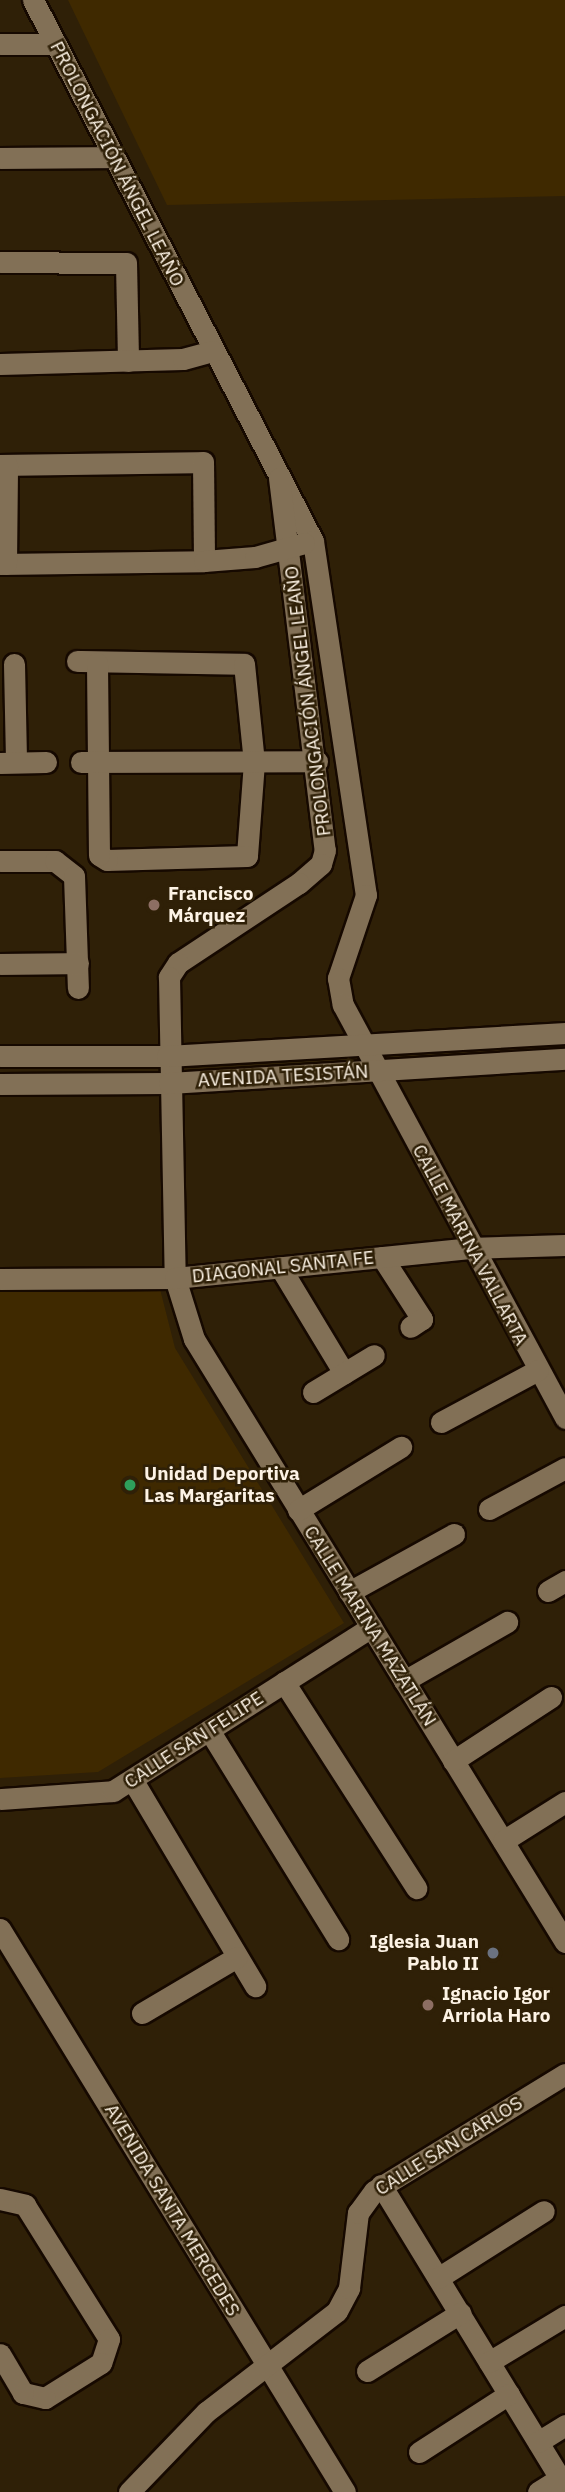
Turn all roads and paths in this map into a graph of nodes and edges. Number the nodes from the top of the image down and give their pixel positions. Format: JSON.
{"nodes":[{"id":1,"x":33,"y":0,"type":"edge"},
{"id":2,"x":0,"y":44,"type":"edge"},
{"id":3,"x":56,"y":44,"type":"junction"},
{"id":4,"x":114,"y":157,"type":"junction"},
{"id":5,"x":0,"y":158,"type":"edge"},
{"id":6,"x":0,"y":262,"type":"edge"},
{"id":7,"x":213,"y":351,"type":"junction"},
{"id":8,"x":128,"y":362,"type":"junction"},
{"id":9,"x":0,"y":364,"type":"edge"},
{"id":10,"x":4,"y":465,"type":"edge"},
{"id":11,"x":279,"y":478,"type":"junction"},
{"id":12,"x":313,"y":541,"type":"junction"},
{"id":13,"x":290,"y":547,"type":"junction"},
{"id":14,"x":204,"y":561,"type":"junction"},
{"id":15,"x":3,"y":564,"type":"edge"},
{"id":16,"x":15,"y":663,"type":"edge"},
{"id":17,"x":317,"y":761,"type":"junction"},
{"id":18,"x":8,"y":762,"type":"edge"},
{"id":19,"x":46,"y":762,"type":"dead end"},
{"id":20,"x":89,"y":762,"type":"junction"},
{"id":21,"x":254,"y":762,"type":"junction"},
{"id":22,"x":361,"y":849,"type":"junction"},
{"id":23,"x":325,"y":850,"type":"junction"},
{"id":24,"x":0,"y":861,"type":"edge"},
{"id":25,"x":78,"y":963,"type":"junction"},
{"id":26,"x":0,"y":964,"type":"edge"},
{"id":27,"x":78,"y":988,"type":"dead end"},
{"id":28,"x":565,"y":1033,"type":"edge"},
{"id":29,"x":363,"y":1045,"type":"junction"},
{"id":30,"x":0,"y":1056,"type":"edge"},
{"id":31,"x":167,"y":1056,"type":"junction"},
{"id":32,"x":565,"y":1059,"type":"edge"},
{"id":33,"x":377,"y":1071,"type":"junction"},
{"id":34,"x":169,"y":1083,"type":"junction"},
{"id":35,"x":0,"y":1084,"type":"edge"},
{"id":36,"x":565,"y":1245,"type":"edge"},
{"id":37,"x":469,"y":1248,"type":"junction"},
{"id":38,"x":382,"y":1257,"type":"junction"},
{"id":39,"x":280,"y":1267,"type":"junction"},
{"id":40,"x":175,"y":1278,"type":"junction"},
{"id":41,"x":0,"y":1279,"type":"edge"},
{"id":42,"x":411,"y":1327,"type":"dead end"},
{"id":43,"x":374,"y":1355,"type":"dead end"},
{"id":44,"x":538,"y":1370,"type":"junction"},
{"id":45,"x":344,"y":1373,"type":"junction"},
{"id":46,"x":313,"y":1392,"type":"dead end"},
{"id":47,"x":559,"y":1394,"type":"edge"},
{"id":48,"x":565,"y":1418,"type":"edge"},
{"id":49,"x":441,"y":1422,"type":"dead end"},
{"id":50,"x":401,"y":1447,"type":"dead end"},
{"id":51,"x":565,"y":1468,"type":"edge"},
{"id":52,"x":489,"y":1509,"type":"dead end"},
{"id":53,"x":299,"y":1510,"type":"junction"},
{"id":54,"x":454,"y":1535,"type":"dead end"},
{"id":55,"x":349,"y":1592,"type":"junction"},
{"id":56,"x":507,"y":1622,"type":"dead end"},
{"id":57,"x":371,"y":1628,"type":"junction"},
{"id":58,"x":404,"y":1681,"type":"junction"},
{"id":59,"x":284,"y":1682,"type":"junction"},
{"id":60,"x":551,"y":1697,"type":"dead end"},
{"id":61,"x":209,"y":1730,"type":"junction"},
{"id":62,"x":453,"y":1761,"type":"junction"},
{"id":63,"x":133,"y":1781,"type":"junction"},
{"id":64,"x":0,"y":1799,"type":"edge"},
{"id":65,"x":565,"y":1802,"type":"edge"},
{"id":66,"x":503,"y":1841,"type":"junction"},
{"id":67,"x":416,"y":1888,"type":"dead end"},
{"id":68,"x":0,"y":1929,"type":"edge"},
{"id":69,"x":338,"y":1939,"type":"dead end"},
{"id":70,"x":565,"y":1942,"type":"edge"},
{"id":71,"x":237,"y":1957,"type":"junction"},
{"id":72,"x":255,"y":1986,"type":"dead end"},
{"id":73,"x":142,"y":2013,"type":"dead end"},
{"id":74,"x":565,"y":2074,"type":"edge"},
{"id":75,"x":381,"y":2185,"type":"junction"},
{"id":76,"x":0,"y":2199,"type":"edge"},
{"id":77,"x":544,"y":2211,"type":"dead end"},
{"id":78,"x":438,"y":2278,"type":"junction"},
{"id":79,"x":460,"y":2313,"type":"junction"},
{"id":80,"x":565,"y":2316,"type":"edge"},
{"id":81,"x":0,"y":2354,"type":"edge"},
{"id":82,"x":489,"y":2362,"type":"junction"},
{"id":83,"x":266,"y":2363,"type":"junction"},
{"id":84,"x":367,"y":2371,"type":"dead end"},
{"id":85,"x":509,"y":2394,"type":"junction"},
{"id":86,"x":565,"y":2425,"type":"edge"},
{"id":87,"x":538,"y":2442,"type":"junction"},
{"id":88,"x":419,"y":2452,"type":"dead end"},
{"id":89,"x":562,"y":2482,"type":"edge"},
{"id":90,"x":335,"y":2488,"type":"edge"},
{"id":91,"x":129,"y":2492,"type":"edge"},
{"id":92,"x":538,"y":2492,"type":"edge"}],
"edges":[{"from":1,"to":3,"type":"street","name":"PROLONGACIÓN ÁNGEL LEAÑO"},
{"from":2,"to":3,"type":"street"},
{"from":3,"to":4,"type":"street","name":"PROLONGACIÓN ÁNGEL LEAÑO"},
{"from":4,"to":5,"type":"street"},
{"from":4,"to":7,"type":"street","name":"PROLONGACIÓN ÁNGEL LEAÑO"},
{"from":6,"to":8,"type":"street"},
{"from":7,"to":8,"type":"street"},
{"from":7,"to":11,"type":"street","name":"PROLONGACIÓN ÁNGEL LEAÑO"},
{"from":8,"to":9,"type":"street"},
{"from":10,"to":14,"type":"street"},
{"from":10,"to":15,"type":"street"},
{"from":11,"to":12,"type":"street","name":"PROLONGACIÓN ÁNGEL LEAÑO"},
{"from":11,"to":13,"type":"street","name":"PROLONGACIÓN ÁNGEL LEAÑO"},
{"from":12,"to":13,"type":"street"},
{"from":12,"to":22,"type":"street","name":"PROLONGACIÓN ÁNGEL LEAÑO"},
{"from":13,"to":14,"type":"street"},
{"from":13,"to":17,"type":"street","name":"PROLONGACIÓN ÁNGEL LEAÑO"},
{"from":14,"to":15,"type":"street"},
{"from":16,"to":18,"type":"street"},
{"from":17,"to":21,"type":"street"},
{"from":17,"to":23,"type":"street","name":"PROLONGACIÓN ÁNGEL LEAÑO"},
{"from":18,"to":19,"type":"street"},
{"from":20,"to":21,"type":"street"},
{"from":20,"to":21,"type":"street"},
{"from":20,"to":21,"type":"street"},
{"from":22,"to":23,"type":"street"},
{"from":22,"to":29,"type":"street","name":"PROLONGACIÓN ÁNGEL LEAÑO"},
{"from":23,"to":31,"type":"street","name":"PROLONGACIÓN ÁNGEL LEAÑO"},
{"from":24,"to":25,"type":"street"},
{"from":25,"to":26,"type":"street"},
{"from":25,"to":27,"type":"street"},
{"from":28,"to":29,"type":"street","name":"AVENIDA TESISTÁN"},
{"from":29,"to":31,"type":"street","name":"AVENIDA TESISTÁN"},
{"from":29,"to":33,"type":"street","name":"PROLONGACIÓN ÁNGEL LEAÑO"},
{"from":30,"to":31,"type":"street","name":"AVENIDA TESISTÁN"},
{"from":31,"to":34,"type":"street","name":"CALLE MARINA MAZATLÁN"},
{"from":32,"to":33,"type":"street","name":"AVENIDA TESISTÁN"},
{"from":33,"to":34,"type":"street","name":"AVENIDA TESISTÁN"},
{"from":33,"to":37,"type":"street","name":"CALLE MARINA VALLARTA"},
{"from":34,"to":35,"type":"street","name":"AVENIDA TESISTÁN"},
{"from":34,"to":40,"type":"street","name":"CALLE MARINA MAZATLÁN"},
{"from":36,"to":37,"type":"street","name":"DIAGONAL SANTA FE"},
{"from":37,"to":38,"type":"street","name":"DIAGONAL SANTA FE"},
{"from":37,"to":44,"type":"street","name":"CALLE MARINA VALLARTA"},
{"from":38,"to":39,"type":"street","name":"DIAGONAL SANTA FE"},
{"from":38,"to":42,"type":"street"},
{"from":39,"to":40,"type":"street","name":"DIAGONAL SANTA FE"},
{"from":39,"to":45,"type":"street"},
{"from":40,"to":41,"type":"street","name":"DIAGONAL SANTA FE"},
{"from":40,"to":53,"type":"street","name":"CALLE MARINA MAZATLÁN"},
{"from":43,"to":45,"type":"street"},
{"from":44,"to":47,"type":"street","name":"CALLE MARINA VALLARTA"},
{"from":44,"to":49,"type":"street"},
{"from":45,"to":46,"type":"street"},
{"from":47,"to":48,"type":"street","name":"CALLE MARINA VALLARTA"},
{"from":50,"to":53,"type":"street"},
{"from":51,"to":52,"type":"street"},
{"from":53,"to":55,"type":"street","name":"CALLE MARINA MAZATLÁN"},
{"from":54,"to":55,"type":"street"},
{"from":55,"to":57,"type":"street","name":"CALLE MARINA MAZATLÁN"},
{"from":56,"to":58,"type":"street"},
{"from":57,"to":58,"type":"street","name":"CALLE MARINA MAZATLÁN"},
{"from":57,"to":59,"type":"street","name":"CALLE SAN FELIPE"},
{"from":58,"to":62,"type":"street","name":"CALLE MARINA MAZATLÁN"},
{"from":59,"to":61,"type":"street","name":"CALLE SAN FELIPE"},
{"from":59,"to":67,"type":"street"},
{"from":60,"to":62,"type":"street"},
{"from":61,"to":63,"type":"street","name":"CALLE SAN FELIPE"},
{"from":61,"to":69,"type":"street"},
{"from":62,"to":66,"type":"street","name":"CALLE MARINA MAZATLÁN"},
{"from":63,"to":64,"type":"street","name":"CALLE SAN FELIPE"},
{"from":63,"to":71,"type":"street"},
{"from":65,"to":66,"type":"street"},
{"from":66,"to":70,"type":"street","name":"CALLE MARINA MAZATLÁN"},
{"from":68,"to":83,"type":"street","name":"AVENIDA SANTA MERCEDES"},
{"from":71,"to":72,"type":"street"},
{"from":71,"to":73,"type":"street"},
{"from":74,"to":75,"type":"street","name":"CALLE SAN CARLOS"},
{"from":75,"to":78,"type":"street"},
{"from":75,"to":83,"type":"street","name":"CALLE SAN CARLOS"},
{"from":76,"to":81,"type":"street"},
{"from":77,"to":78,"type":"street"},
{"from":78,"to":79,"type":"street"},
{"from":79,"to":82,"type":"street"},
{"from":79,"to":84,"type":"street"},
{"from":80,"to":82,"type":"street"},
{"from":82,"to":85,"type":"street"},
{"from":83,"to":90,"type":"street","name":"AVENIDA SANTA MERCEDES"},
{"from":83,"to":91,"type":"street","name":"CALLE SAN CARLOS"},
{"from":85,"to":87,"type":"street"},
{"from":85,"to":88,"type":"street"},
{"from":86,"to":87,"type":"street"},
{"from":87,"to":89,"type":"street"},
{"from":89,"to":92,"type":"street"}]}
